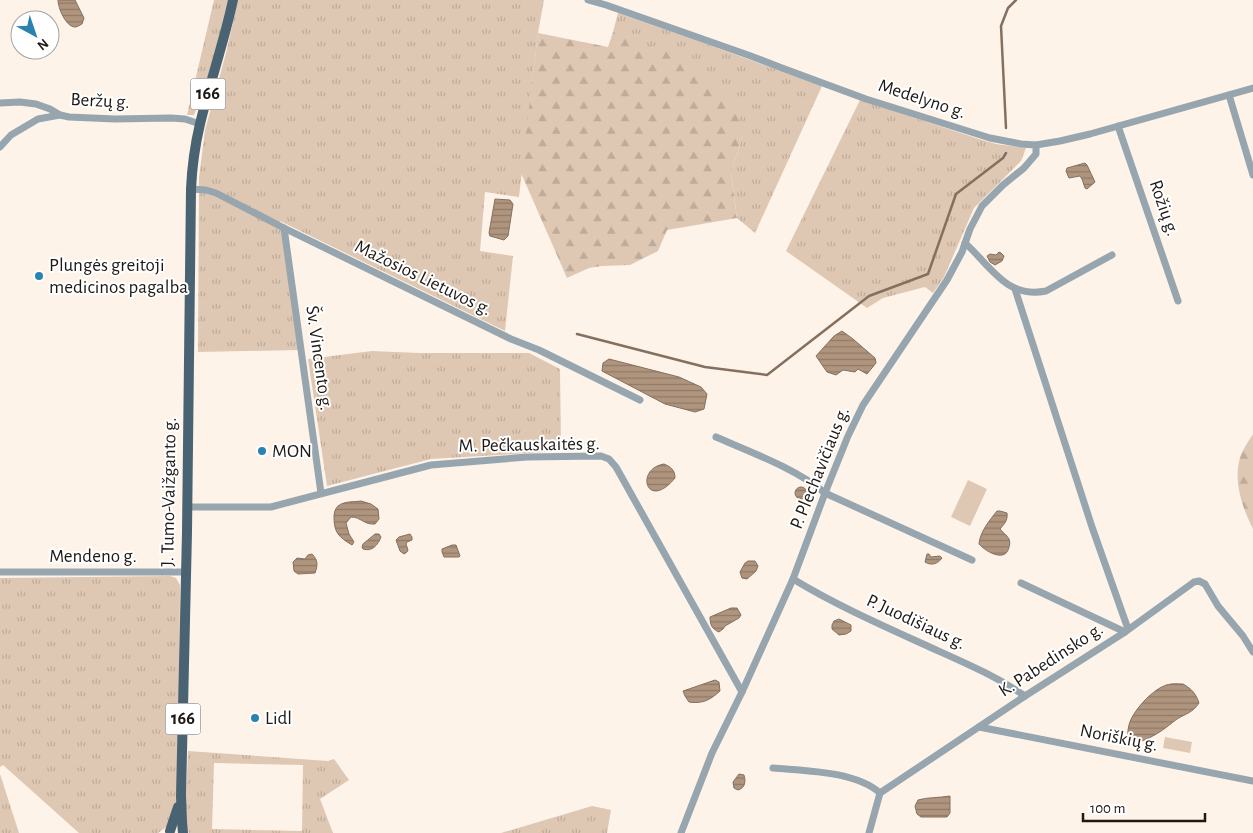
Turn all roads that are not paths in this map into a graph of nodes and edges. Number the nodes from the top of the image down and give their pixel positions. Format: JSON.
{"nodes":[{"id":1,"x":233,"y":0,"type":"edge"},
{"id":2,"x":588,"y":0,"type":"edge"},
{"id":3,"x":1253,"y":88,"type":"edge"},
{"id":4,"x":1229,"y":95,"type":"junction"},
{"id":5,"x":0,"y":103,"type":"edge"},
{"id":6,"x":60,"y":115,"type":"junction"},
{"id":7,"x":200,"y":124,"type":"junction"},
{"id":8,"x":1118,"y":126,"type":"junction"},
{"id":9,"x":1036,"y":145,"type":"junction"},
{"id":10,"x":0,"y":147,"type":"edge"},
{"id":11,"x":1253,"y":175,"type":"edge"},
{"id":12,"x":191,"y":189,"type":"junction"},
{"id":13,"x":284,"y":228,"type":"junction"},
{"id":14,"x":965,"y":243,"type":"junction"},
{"id":15,"x":1112,"y":255,"type":"dead end"},
{"id":16,"x":1015,"y":289,"type":"junction"},
{"id":17,"x":1178,"y":301,"type":"dead end"},
{"id":18,"x":640,"y":400,"type":"dead end"},
{"id":19,"x":716,"y":437,"type":"dead end"},
{"id":20,"x":321,"y":493,"type":"junction"},
{"id":21,"x":826,"y":493,"type":"junction"},
{"id":22,"x":187,"y":507,"type":"junction"},
{"id":23,"x":972,"y":560,"type":"dead end"},
{"id":24,"x":0,"y":572,"type":"edge"},
{"id":25,"x":186,"y":572,"type":"junction"},
{"id":26,"x":793,"y":579,"type":"junction"},
{"id":27,"x":1020,"y":583,"type":"dead end"},
{"id":28,"x":1126,"y":631,"type":"junction"},
{"id":29,"x":1253,"y":652,"type":"edge"},
{"id":30,"x":742,"y":692,"type":"junction"},
{"id":31,"x":1025,"y":696,"type":"junction"},
{"id":32,"x":978,"y":727,"type":"junction"},
{"id":33,"x":773,"y":768,"type":"dead end"},
{"id":34,"x":1253,"y":781,"type":"edge"},
{"id":35,"x":880,"y":793,"type":"junction"},
{"id":36,"x":174,"y":833,"type":"edge"},
{"id":37,"x":681,"y":833,"type":"edge"},
{"id":38,"x":869,"y":833,"type":"edge"}],
"edges":[{"from":1,"to":7,"type":"main road","number":"166"},
{"from":2,"to":9,"type":"street","name":"Medelyno g."},
{"from":3,"to":4,"type":"street","name":"Medelyno g."},
{"from":4,"to":8,"type":"street","name":"Medelyno g."},
{"from":4,"to":11,"type":"street"},
{"from":5,"to":6,"type":"street","name":"Beržų g."},
{"from":6,"to":7,"type":"street","name":"Beržų g."},
{"from":6,"to":10,"type":"street"},
{"from":7,"to":12,"type":"main road","number":"166"},
{"from":8,"to":9,"type":"street","name":"Medelyno g."},
{"from":8,"to":17,"type":"street","name":"Rožių g."},
{"from":9,"to":14,"type":"street","name":"P. Plechavičiaus g."},
{"from":12,"to":13,"type":"street","name":"Mažosios Lietuvos g."},
{"from":12,"to":22,"type":"main road","name":"J. Tumo-Vaižganto g.","number":"166"},
{"from":13,"to":18,"type":"street","name":"Mažosios Lietuvos g."},
{"from":13,"to":20,"type":"street","name":"Šv. Vincento g."},
{"from":14,"to":16,"type":"street"},
{"from":14,"to":21,"type":"street","name":"P. Plechavičiaus g."},
{"from":15,"to":16,"type":"street"},
{"from":16,"to":28,"type":"street"},
{"from":19,"to":21,"type":"street"},
{"from":20,"to":22,"type":"street","name":"M. Pečkauskaitės g."},
{"from":20,"to":30,"type":"street","name":"M. Pečkauskaitės g."},
{"from":21,"to":23,"type":"street"},
{"from":21,"to":26,"type":"street","name":"P. Plechavičiaus g."},
{"from":22,"to":25,"type":"main road","name":"J. Tumo-Vaižganto g.","number":"166"},
{"from":24,"to":25,"type":"street","name":"Mendeno g."},
{"from":25,"to":36,"type":"main road","name":"J. Tumo-Vaižganto g.","number":"166"},
{"from":26,"to":30,"type":"street","name":"P. Plechavičiaus g."},
{"from":26,"to":31,"type":"street","name":"P. Juodišiaus g."},
{"from":27,"to":28,"type":"street"},
{"from":28,"to":29,"type":"street","name":"K. Pabedinsko g."},
{"from":28,"to":31,"type":"street","name":"K. Pabedinsko g."},
{"from":30,"to":37,"type":"street","name":"P. Plechavičiaus g."},
{"from":31,"to":32,"type":"street","name":"K. Pabedinsko g."},
{"from":32,"to":34,"type":"street","name":"Noriškių g."},
{"from":32,"to":35,"type":"street","name":"K. Pabedinsko g."},
{"from":33,"to":35,"type":"street"},
{"from":35,"to":38,"type":"street"}]}
